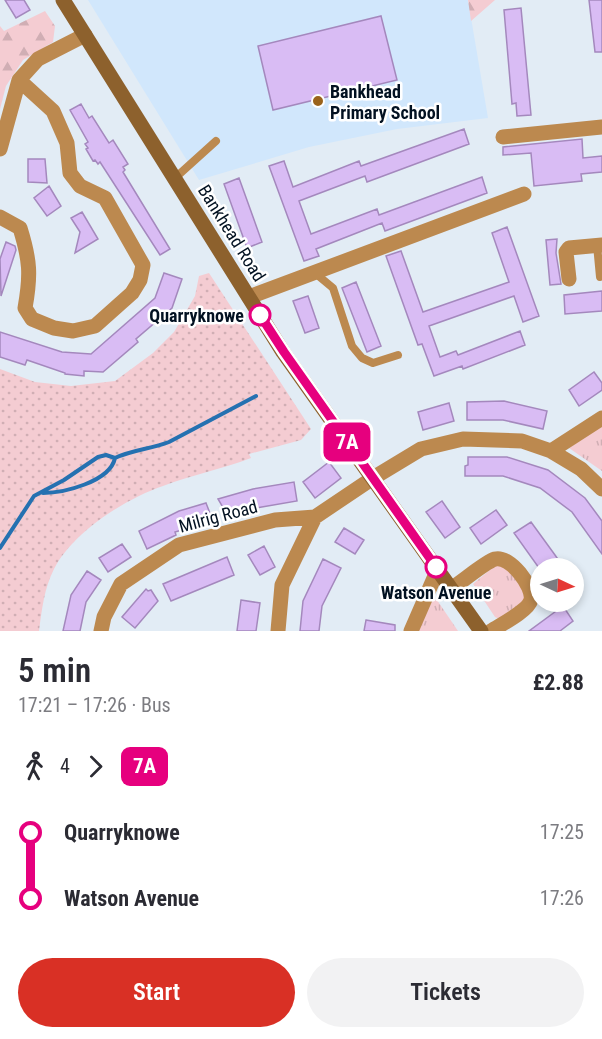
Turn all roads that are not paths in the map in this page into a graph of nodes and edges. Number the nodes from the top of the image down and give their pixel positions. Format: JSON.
{"nodes":[{"id":1,"x":63,"y":0,"type":"edge"},
{"id":2,"x":85,"y":35,"type":"junction"},
{"id":3,"x":19,"y":80,"type":"junction"},
{"id":4,"x":602,"y":127,"type":"edge"},
{"id":5,"x":503,"y":137,"type":"dead end"},
{"id":6,"x":216,"y":141,"type":"dead end"},
{"id":7,"x":0,"y":149,"type":"edge"},
{"id":8,"x":175,"y":178,"type":"junction"},
{"id":9,"x":524,"y":194,"type":"dead end"},
{"id":10,"x":0,"y":217,"type":"edge"},
{"id":11,"x":600,"y":245,"type":"edge"},
{"id":12,"x":313,"y":272,"type":"junction"},
{"id":13,"x":600,"y":278,"type":"dead end"},
{"id":14,"x":569,"y":279,"type":"dead end"},
{"id":15,"x":249,"y":297,"type":"junction"},
{"id":16,"x":398,"y":355,"type":"dead end"},
{"id":17,"x":602,"y":418,"type":"edge"},
{"id":18,"x":551,"y":451,"type":"junction"},
{"id":19,"x":374,"y":478,"type":"junction"},
{"id":20,"x":602,"y":489,"type":"edge"},
{"id":21,"x":315,"y":517,"type":"junction"},
{"id":22,"x":438,"y":569,"type":"junction"},
{"id":23,"x":452,"y":588,"type":"junction"},
{"id":24,"x":101,"y":631,"type":"edge"},
{"id":25,"x":278,"y":631,"type":"edge"},
{"id":26,"x":411,"y":631,"type":"edge"},
{"id":27,"x":481,"y":631,"type":"edge"},
{"id":28,"x":490,"y":631,"type":"edge"}],
"edges":[{"from":1,"to":2,"type":"street","name":"Bankhead Road"},
{"from":2,"to":3,"type":"street"},
{"from":2,"to":8,"type":"street","name":"Bankhead Road"},
{"from":3,"to":7,"type":"street"},
{"from":3,"to":10,"type":"street"},
{"from":4,"to":5,"type":"street"},
{"from":6,"to":8,"type":"lane"},
{"from":8,"to":15,"type":"street","name":"Bankhead Road"},
{"from":9,"to":12,"type":"street"},
{"from":11,"to":13,"type":"lane"},
{"from":11,"to":14,"type":"street"},
{"from":12,"to":15,"type":"street"},
{"from":12,"to":16,"type":"lane"},
{"from":15,"to":19,"type":"street","name":"Bankhead Road"},
{"from":17,"to":18,"type":"street"},
{"from":18,"to":19,"type":"street"},
{"from":18,"to":20,"type":"street"},
{"from":19,"to":21,"type":"street"},
{"from":19,"to":22,"type":"street","name":"Bankhead Road"},
{"from":21,"to":24,"type":"street","name":"Milrig Road"},
{"from":21,"to":25,"type":"street"},
{"from":22,"to":23,"type":"street","name":"Bankhead Road"},
{"from":22,"to":26,"type":"street"},
{"from":23,"to":27,"type":"street","name":"Bankhead Road"},
{"from":23,"to":28,"type":"street"}]}
